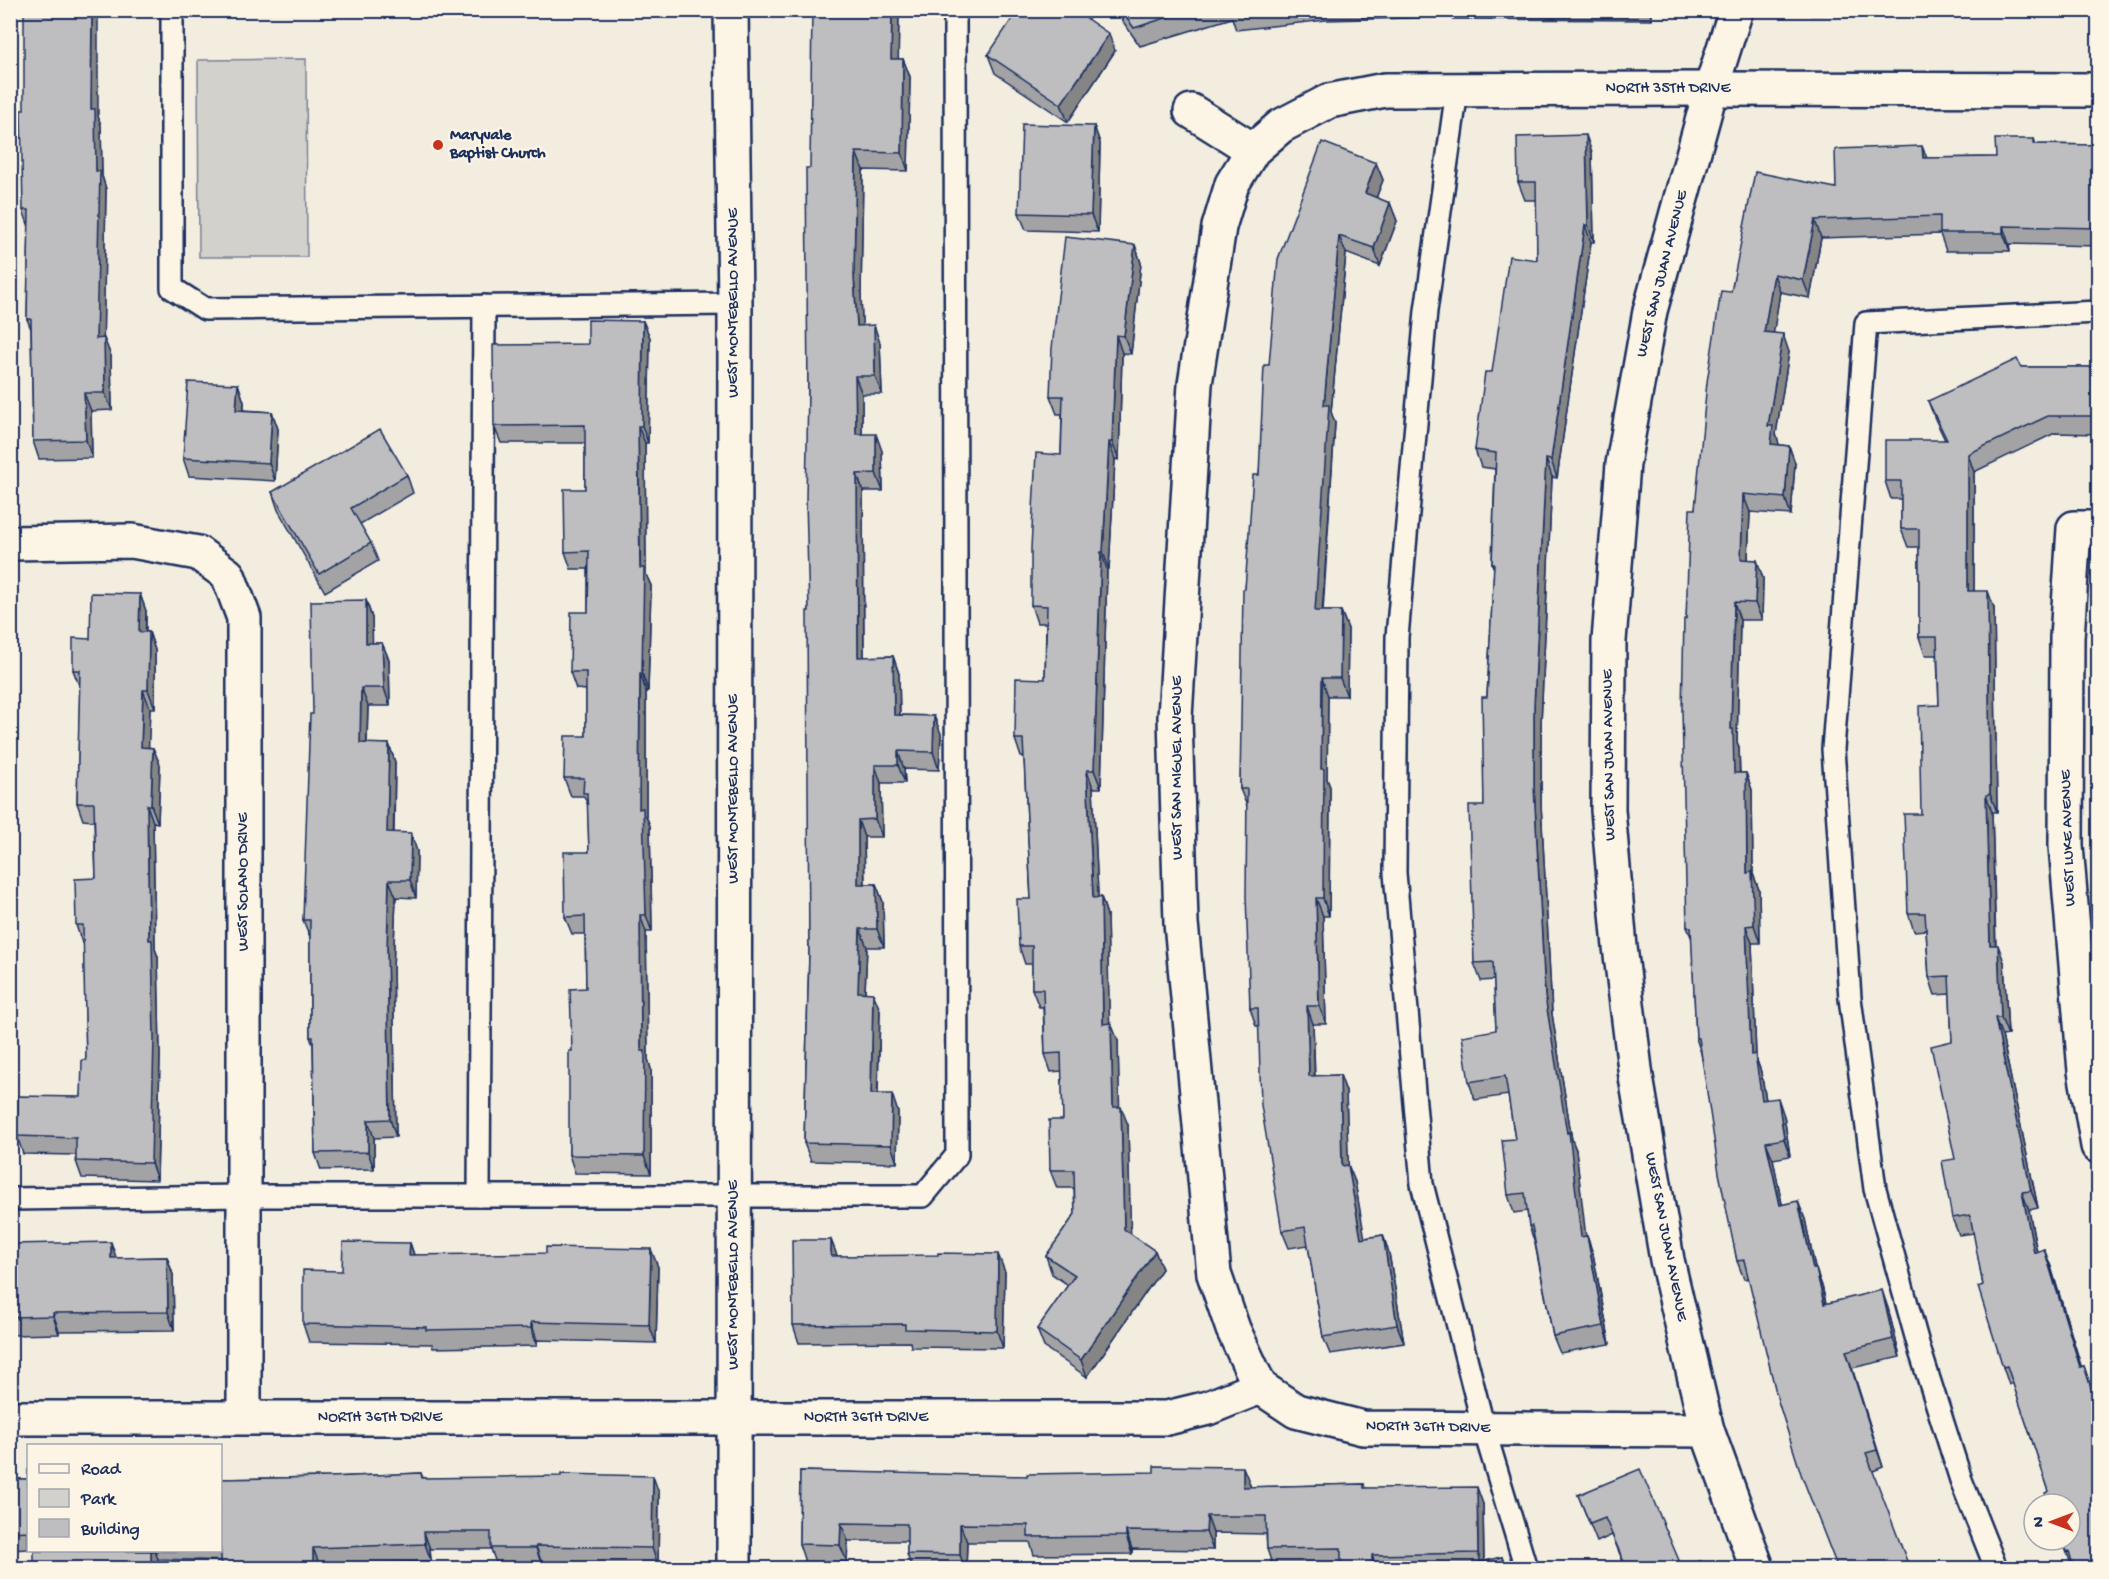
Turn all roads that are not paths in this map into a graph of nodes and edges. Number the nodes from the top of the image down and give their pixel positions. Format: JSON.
{"nodes":[{"id":1,"x":172,"y":10,"type":"edge"},
{"id":2,"x":731,"y":10,"type":"edge"},
{"id":3,"x":955,"y":10,"type":"edge"},
{"id":4,"x":1736,"y":10,"type":"edge"},
{"id":5,"x":1711,"y":89,"type":"junction"},
{"id":6,"x":1457,"y":90,"type":"junction"},
{"id":7,"x":2098,"y":90,"type":"edge"},
{"id":8,"x":1191,"y":111,"type":"dead end"},
{"id":9,"x":1253,"y":150,"type":"junction"},
{"id":10,"x":735,"y":304,"type":"junction"},
{"id":11,"x":484,"y":306,"type":"junction"},
{"id":12,"x":2098,"y":312,"type":"edge"},
{"id":13,"x":2086,"y":528,"type":"edge"},
{"id":14,"x":10,"y":543,"type":"edge"},
{"id":15,"x":2098,"y":1146,"type":"edge"},
{"id":16,"x":245,"y":1196,"type":"junction"},
{"id":17,"x":479,"y":1196,"type":"junction"},
{"id":18,"x":734,"y":1196,"type":"junction"},
{"id":19,"x":10,"y":1199,"type":"edge"},
{"id":20,"x":1260,"y":1387,"type":"junction"},
{"id":21,"x":244,"y":1417,"type":"junction"},
{"id":22,"x":10,"y":1418,"type":"edge"},
{"id":23,"x":734,"y":1418,"type":"junction"},
{"id":24,"x":1484,"y":1429,"type":"junction"},
{"id":25,"x":1707,"y":1430,"type":"junction"},
{"id":26,"x":734,"y":1569,"type":"edge"},
{"id":27,"x":1526,"y":1569,"type":"edge"},
{"id":28,"x":1757,"y":1569,"type":"edge"},
{"id":29,"x":1996,"y":1569,"type":"edge"}],
"edges":[{"from":1,"to":11,"type":"lane"},
{"from":2,"to":10,"type":"street","name":"WEST MONTEBELLO AVENUE"},
{"from":3,"to":18,"type":"lane"},
{"from":4,"to":5,"type":"street","name":"WEST SAN JUAN AVENUE"},
{"from":5,"to":6,"type":"street","name":"NORTH 35TH DRIVE"},
{"from":5,"to":7,"type":"street","name":"NORTH 35TH DRIVE"},
{"from":5,"to":25,"type":"street","name":"WEST SAN JUAN AVENUE"},
{"from":6,"to":9,"type":"street","name":"NORTH 35TH DRIVE"},
{"from":6,"to":24,"type":"lane"},
{"from":8,"to":9,"type":"street"},
{"from":9,"to":20,"type":"street","name":"WEST SAN MIGUEL AVENUE"},
{"from":10,"to":11,"type":"lane"},
{"from":10,"to":18,"type":"street","name":"WEST MONTEBELLO AVENUE"},
{"from":11,"to":17,"type":"lane"},
{"from":12,"to":29,"type":"lane"},
{"from":13,"to":15,"type":"street","name":"WEST LUKE AVENUE"},
{"from":14,"to":16,"type":"street","name":"WEST SOLANO DRIVE"},
{"from":16,"to":17,"type":"lane"},
{"from":16,"to":19,"type":"lane"},
{"from":16,"to":21,"type":"street","name":"WEST SOLANO DRIVE"},
{"from":17,"to":18,"type":"lane"},
{"from":18,"to":23,"type":"street","name":"WEST MONTEBELLO AVENUE"},
{"from":20,"to":23,"type":"street","name":"NORTH 36TH DRIVE"},
{"from":20,"to":24,"type":"street","name":"NORTH 36TH DRIVE"},
{"from":21,"to":22,"type":"street","name":"NORTH 36TH DRIVE"},
{"from":21,"to":23,"type":"street","name":"NORTH 36TH DRIVE"},
{"from":23,"to":26,"type":"street","name":"WEST MONTEBELLO AVENUE"},
{"from":24,"to":25,"type":"street","name":"NORTH 36TH DRIVE"},
{"from":24,"to":27,"type":"lane"},
{"from":25,"to":28,"type":"street","name":"WEST SAN JUAN AVENUE"}]}
